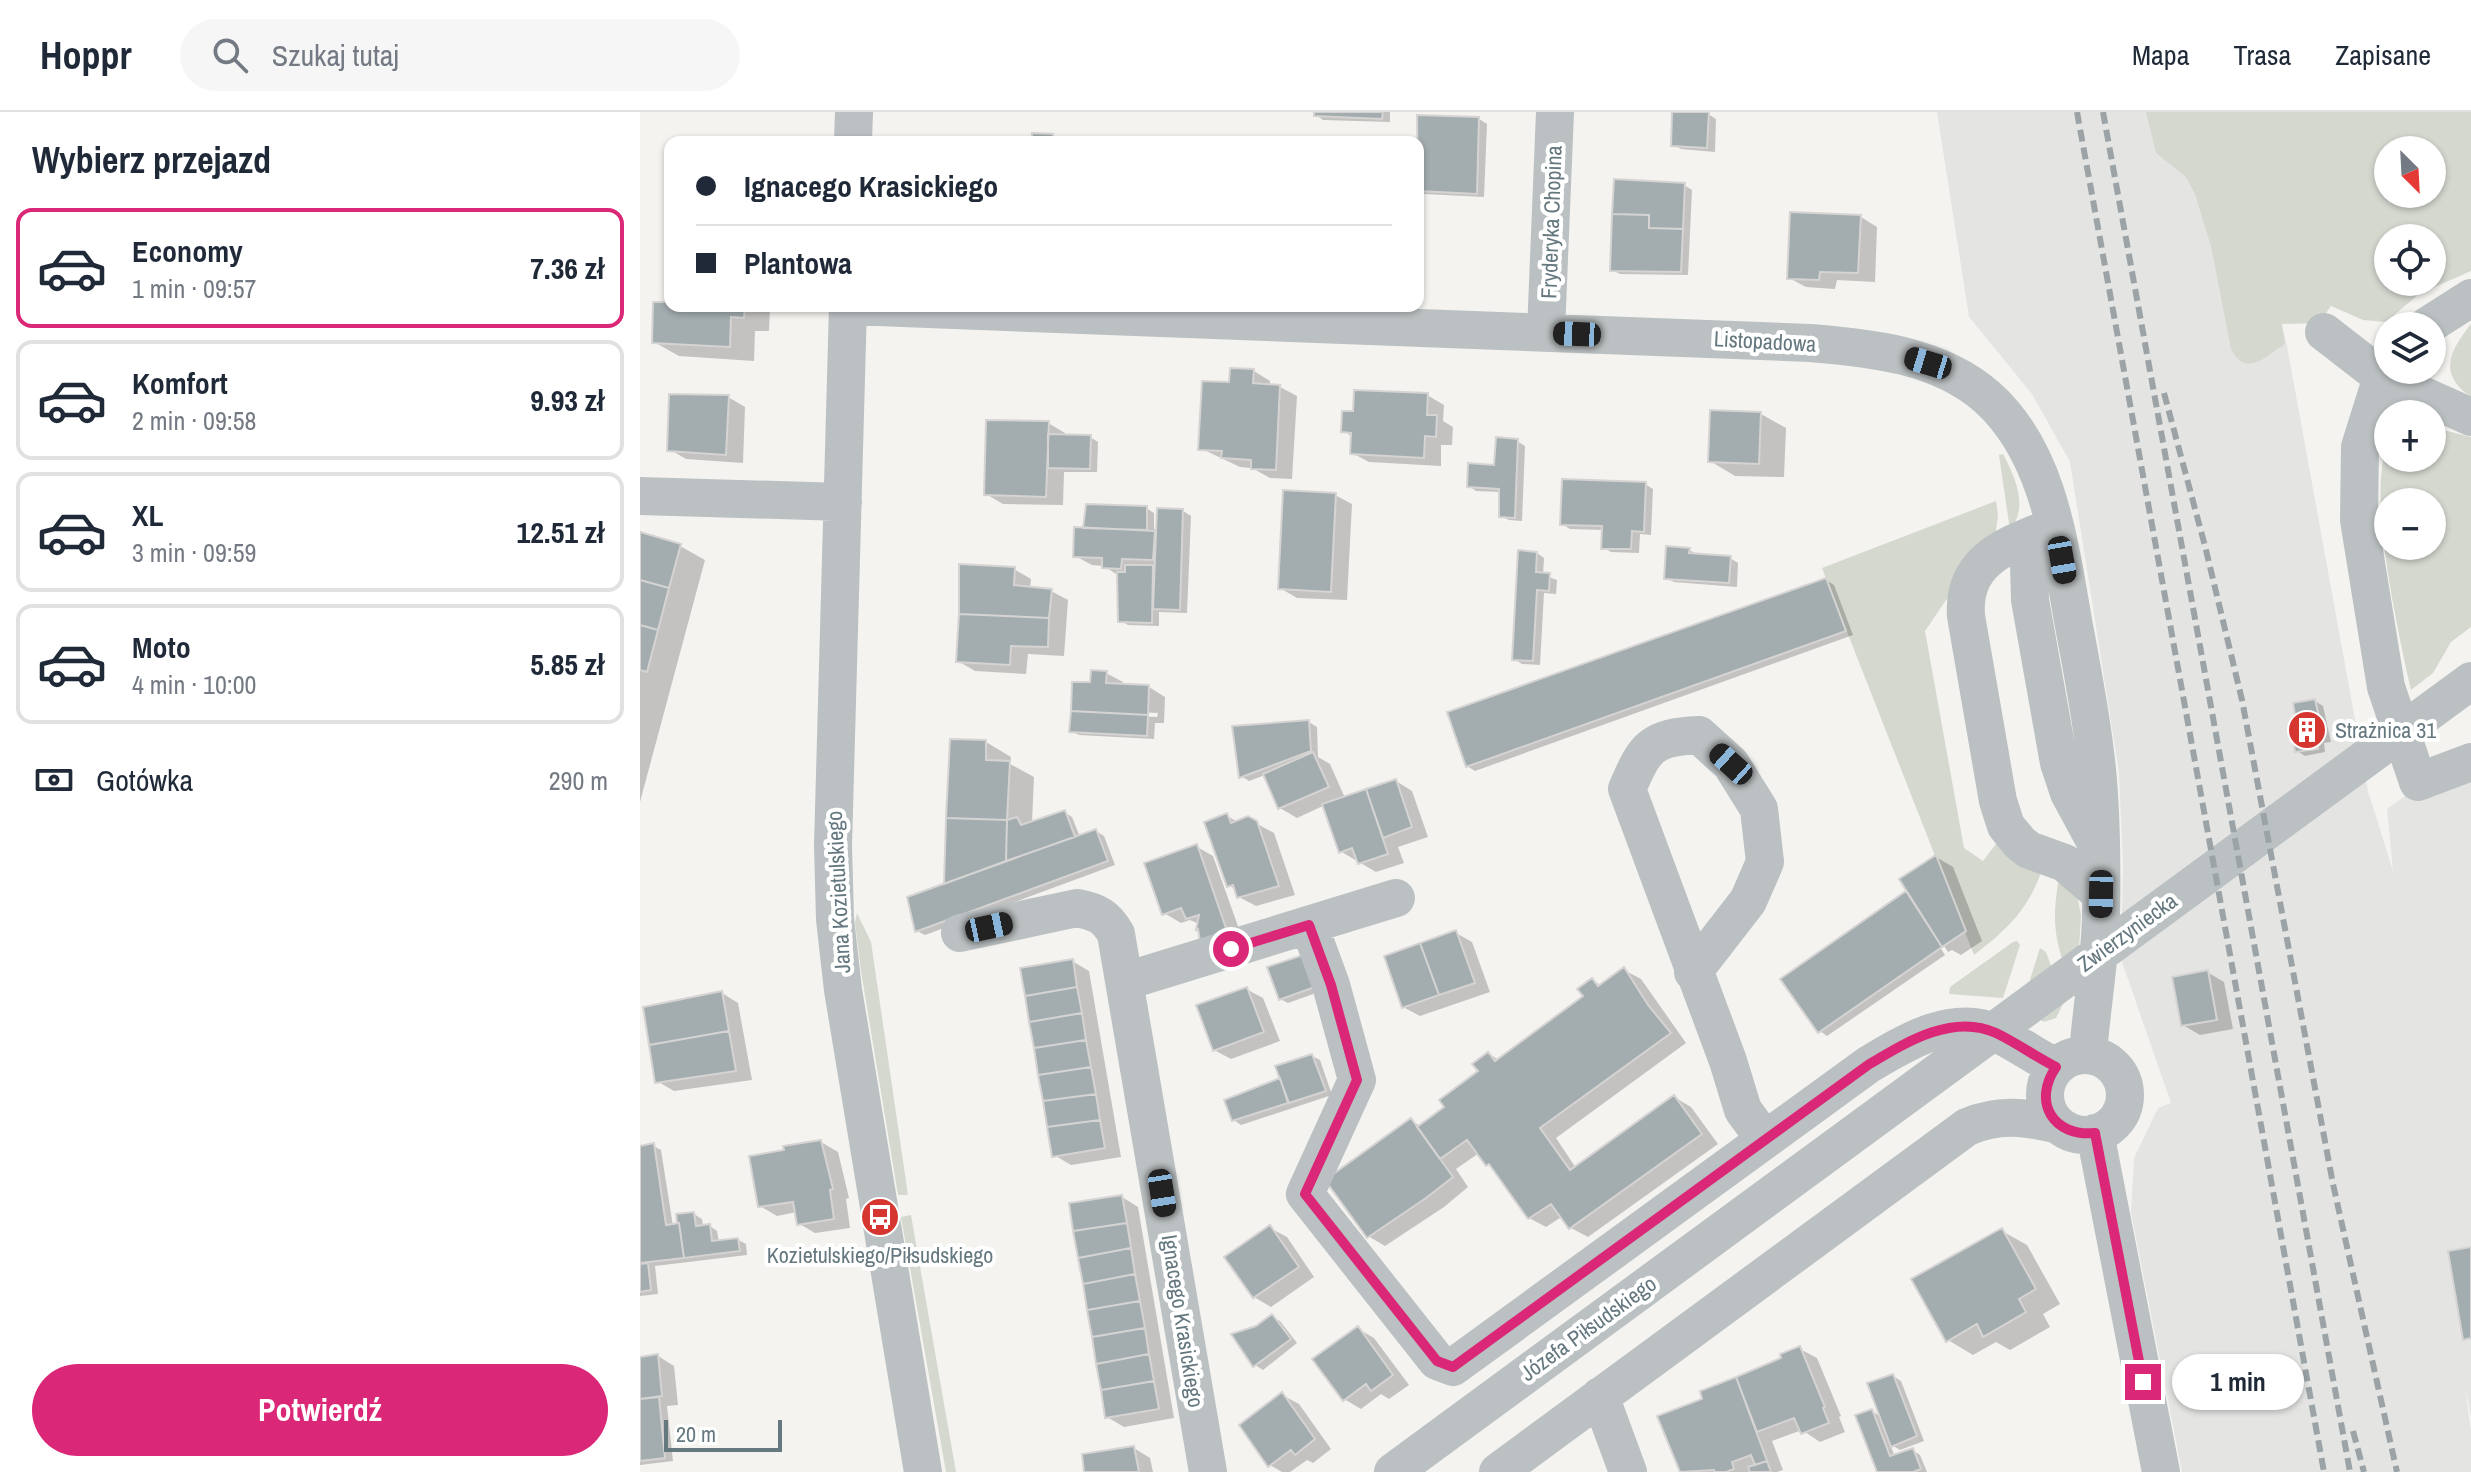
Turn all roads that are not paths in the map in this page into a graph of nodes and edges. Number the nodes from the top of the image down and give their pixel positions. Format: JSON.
{"nodes":[{"id":1,"x":854,"y":112,"type":"edge"},
{"id":2,"x":1555,"y":112,"type":"edge"},
{"id":3,"x":853,"y":136,"type":"edge"},
{"id":4,"x":2471,"y":298,"type":"edge"},
{"id":5,"x":849,"y":312,"type":"edge"},
{"id":6,"x":1010,"y":312,"type":"edge"},
{"id":7,"x":2446,"y":314,"type":"edge"},
{"id":8,"x":1546,"y":332,"type":"junction"},
{"id":9,"x":2324,"y":332,"type":"dead end"},
{"id":10,"x":2374,"y":365,"type":"edge"},
{"id":11,"x":2381,"y":384,"type":"edge"},
{"id":12,"x":2408,"y":384,"type":"edge"},
{"id":13,"x":2471,"y":417,"type":"edge"},
{"id":14,"x":640,"y":496,"type":"edge"},
{"id":15,"x":843,"y":502,"type":"junction"},
{"id":16,"x":2045,"y":530,"type":"junction"},
{"id":17,"x":2471,"y":681,"type":"edge"},
{"id":18,"x":2471,"y":762,"type":"edge"},
{"id":19,"x":2101,"y":894,"type":"junction"},
{"id":20,"x":1396,"y":898,"type":"dead end"},
{"id":21,"x":1309,"y":925,"type":"junction"},
{"id":22,"x":960,"y":933,"type":"dead end"},
{"id":23,"x":1693,"y":972,"type":"junction"},
{"id":24,"x":1126,"y":981,"type":"junction"},
{"id":25,"x":2072,"y":1061,"type":"junction"},
{"id":26,"x":2077,"y":1129,"type":"junction"},
{"id":27,"x":1765,"y":1140,"type":"junction"},
{"id":28,"x":1783,"y":1184,"type":"joint"},
{"id":29,"x":1600,"y":1396,"type":"junction"},
{"id":30,"x":923,"y":1472,"type":"edge"},
{"id":31,"x":1208,"y":1472,"type":"edge"},
{"id":32,"x":1393,"y":1472,"type":"edge"},
{"id":33,"x":1498,"y":1472,"type":"edge"},
{"id":34,"x":1628,"y":1472,"type":"edge"},
{"id":35,"x":2161,"y":1472,"type":"edge"}],
"edges":[{"from":1,"to":3,"type":"street"},
{"from":2,"to":8,"type":"street","name":"Fryderyka Chopina"},
{"from":4,"to":7,"type":"street"},
{"from":5,"to":15,"type":"street","name":"Jana Kozietulskiego"},
{"from":6,"to":8,"type":"street","name":"Listopadowa"},
{"from":8,"to":16,"type":"street","name":"Listopadowa"},
{"from":9,"to":10,"type":"street"},
{"from":11,"to":18,"type":"street"},
{"from":12,"to":13,"type":"street"},
{"from":14,"to":15,"type":"street"},
{"from":15,"to":30,"type":"street","name":"Jana Kozietulskiego"},
{"from":16,"to":19,"type":"street","name":"Listopadowa"},
{"from":16,"to":19,"type":"street"},
{"from":17,"to":28,"type":"street","name":"Zwierzyniecka"},
{"from":19,"to":25,"type":"street","name":"Listopadowa"},
{"from":20,"to":21,"type":"street"},
{"from":21,"to":24,"type":"street"},
{"from":21,"to":27,"type":"street"},
{"from":22,"to":24,"type":"street","name":"Ignacego Krasickiego"},
{"from":23,"to":23,"type":"street"},
{"from":23,"to":27,"type":"street"},
{"from":24,"to":31,"type":"street","name":"Ignacego Krasickiego"},
{"from":25,"to":26,"type":"street"},
{"from":25,"to":26,"type":"street"},
{"from":25,"to":27,"type":"street"},
{"from":26,"to":29,"type":"street"},
{"from":26,"to":35,"type":"street"},
{"from":28,"to":32,"type":"street","name":"Józefa Piłsudskiego"},
{"from":29,"to":33,"type":"street"},
{"from":29,"to":34,"type":"street"}]}
